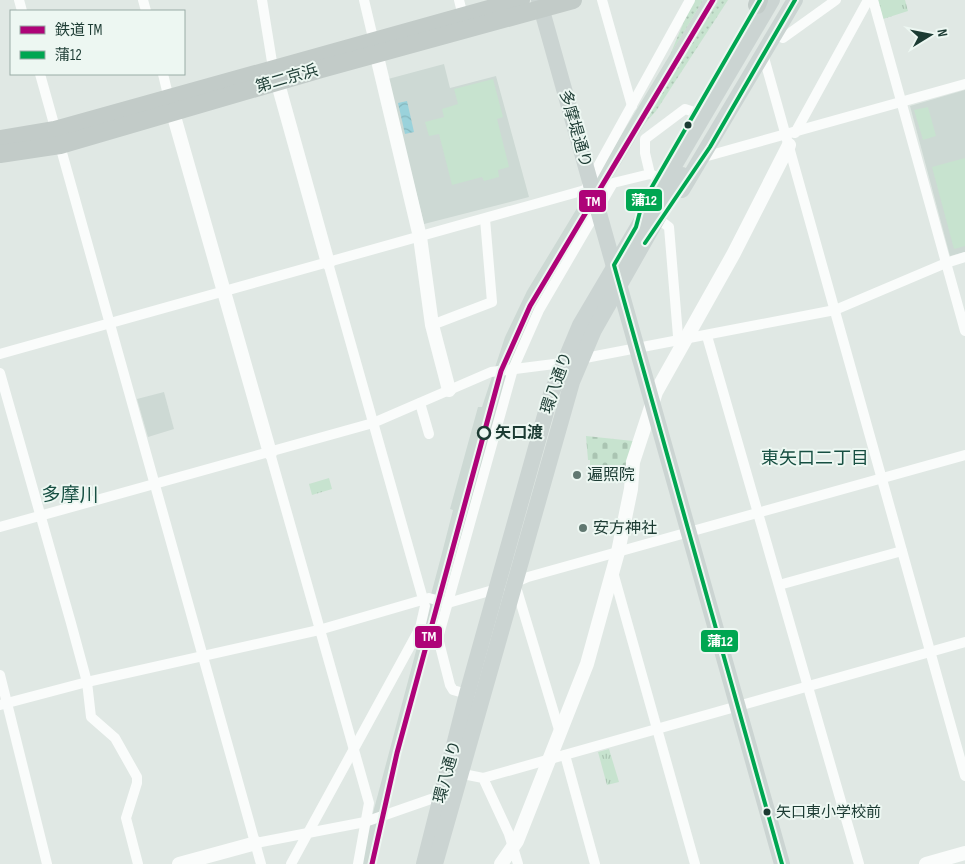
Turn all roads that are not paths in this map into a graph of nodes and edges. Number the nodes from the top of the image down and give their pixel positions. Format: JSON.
{"nodes":[{"id":1,"x":262,"y":0,"type":"edge"},
{"id":2,"x":364,"y":0,"type":"edge"},
{"id":3,"x":521,"y":0,"type":"edge"},
{"id":4,"x":573,"y":0,"type":"edge"},
{"id":5,"x":602,"y":0,"type":"edge"},
{"id":6,"x":690,"y":0,"type":"edge"},
{"id":7,"x":784,"y":0,"type":"edge"},
{"id":8,"x":795,"y":0,"type":"edge"},
{"id":9,"x":836,"y":0,"type":"edge"},
{"id":10,"x":868,"y":0,"type":"edge"},
{"id":11,"x":872,"y":0,"type":"edge"},
{"id":12,"x":762,"y":1,"type":"edge"},
{"id":13,"x":540,"y":4,"type":"edge"},
{"id":14,"x":461,"y":8,"type":"edge"},
{"id":15,"x":775,"y":34,"type":"junction"},
{"id":16,"x":375,"y":48,"type":"junction"},
{"id":17,"x":764,"y":54,"type":"junction"},
{"id":18,"x":275,"y":74,"type":"junction"},
{"id":19,"x":40,"y":75,"type":"edge"},
{"id":20,"x":163,"y":75,"type":"edge"},
{"id":21,"x":965,"y":84,"type":"edge"},
{"id":22,"x":900,"y":102,"type":"junction"},
{"id":23,"x":171,"y":106,"type":"junction"},
{"id":24,"x":632,"y":106,"type":"junction"},
{"id":25,"x":694,"y":112,"type":"junction"},
{"id":26,"x":797,"y":130,"type":"junction"},
{"id":27,"x":58,"y":137,"type":"junction"},
{"id":28,"x":0,"y":139,"type":"edge"},
{"id":29,"x":787,"y":139,"type":"junction"},
{"id":30,"x":0,"y":154,"type":"edge"},
{"id":31,"x":693,"y":156,"type":"junction"},
{"id":32,"x":653,"y":175,"type":"junction"},
{"id":33,"x":590,"y":180,"type":"junction"},
{"id":34,"x":598,"y":209,"type":"junction"},
{"id":35,"x":485,"y":219,"type":"junction"},
{"id":36,"x":658,"y":219,"type":"junction"},
{"id":37,"x":636,"y":227,"type":"junction"},
{"id":38,"x":420,"y":237,"type":"junction"},
{"id":39,"x":965,"y":258,"type":"edge"},
{"id":40,"x":328,"y":263,"type":"junction"},
{"id":41,"x":946,"y":263,"type":"junction"},
{"id":42,"x":614,"y":265,"type":"junction"},
{"id":43,"x":620,"y":286,"type":"junction"},
{"id":44,"x":224,"y":292,"type":"junction"},
{"id":45,"x":835,"y":310,"type":"junction"},
{"id":46,"x":111,"y":324,"type":"junction"},
{"id":47,"x":432,"y":325,"type":"junction"},
{"id":48,"x":965,"y":331,"type":"edge"},
{"id":49,"x":707,"y":336,"type":"junction"},
{"id":50,"x":681,"y":344,"type":"junction"},
{"id":51,"x":638,"y":350,"type":"junction"},
{"id":52,"x":0,"y":354,"type":"edge"},
{"id":53,"x":580,"y":360,"type":"junction"},
{"id":54,"x":562,"y":363,"type":"junction"},
{"id":55,"x":514,"y":370,"type":"junction"},
{"id":56,"x":0,"y":373,"type":"edge"},
{"id":57,"x":449,"y":390,"type":"junction"},
{"id":58,"x":420,"y":403,"type":"junction"},
{"id":59,"x":653,"y":405,"type":"junction"},
{"id":60,"x":373,"y":423,"type":"junction"},
{"id":61,"x":429,"y":434,"type":"dead end"},
{"id":62,"x":270,"y":453,"type":"junction"},
{"id":63,"x":965,"y":455,"type":"edge"},
{"id":64,"x":882,"y":478,"type":"junction"},
{"id":65,"x":155,"y":484,"type":"junction"},
{"id":66,"x":758,"y":513,"type":"junction"},
{"id":67,"x":40,"y":516,"type":"junction"},
{"id":68,"x":0,"y":527,"type":"edge"},
{"id":69,"x":689,"y":532,"type":"junction"},
{"id":70,"x":902,"y":551,"type":"junction"},
{"id":71,"x":618,"y":552,"type":"junction"},
{"id":72,"x":613,"y":571,"type":"junction"},
{"id":73,"x":515,"y":583,"type":"junction"},
{"id":74,"x":779,"y":585,"type":"junction"},
{"id":75,"x":497,"y":589,"type":"junction"},
{"id":76,"x":423,"y":600,"type":"junction"},
{"id":77,"x":448,"y":603,"type":"junction"},
{"id":78,"x":319,"y":630,"type":"junction"},
{"id":79,"x":965,"y":642,"type":"edge"},
{"id":80,"x":930,"y":652,"type":"junction"},
{"id":81,"x":204,"y":656,"type":"junction"},
{"id":82,"x":0,"y":675,"type":"edge"},
{"id":83,"x":87,"y":682,"type":"junction"},
{"id":84,"x":808,"y":686,"type":"junction"},
{"id":85,"x":467,"y":694,"type":"junction"},
{"id":86,"x":3,"y":704,"type":"edge"},
{"id":87,"x":738,"y":706,"type":"junction"},
{"id":88,"x":657,"y":728,"type":"junction"},
{"id":89,"x":465,"y":733,"type":"junction"},
{"id":90,"x":560,"y":734,"type":"junction"},
{"id":91,"x":354,"y":751,"type":"junction"},
{"id":92,"x":565,"y":755,"type":"junction"},
{"id":93,"x":550,"y":759,"type":"junction"},
{"id":94,"x":965,"y":776,"type":"edge"},
{"id":95,"x":476,"y":777,"type":"junction"},
{"id":96,"x":431,"y":799,"type":"junction"},
{"id":97,"x":365,"y":822,"type":"junction"},
{"id":98,"x":306,"y":832,"type":"junction"},
{"id":99,"x":256,"y":843,"type":"junction"},
{"id":100,"x":513,"y":846,"type":"junction"},
{"id":101,"x":965,"y":853,"type":"edge"},
{"id":102,"x":47,"y":864,"type":"edge"},
{"id":103,"x":138,"y":864,"type":"edge"},
{"id":104,"x":179,"y":864,"type":"edge"},
{"id":105,"x":261,"y":864,"type":"edge"},
{"id":106,"x":291,"y":864,"type":"edge"},
{"id":107,"x":358,"y":864,"type":"edge"},
{"id":108,"x":414,"y":864,"type":"edge"},
{"id":109,"x":424,"y":864,"type":"edge"},
{"id":110,"x":435,"y":864,"type":"edge"},
{"id":111,"x":445,"y":864,"type":"edge"},
{"id":112,"x":501,"y":864,"type":"edge"},
{"id":113,"x":518,"y":864,"type":"edge"},
{"id":114,"x":596,"y":864,"type":"edge"},
{"id":115,"x":694,"y":864,"type":"edge"},
{"id":116,"x":782,"y":864,"type":"edge"},
{"id":117,"x":858,"y":864,"type":"edge"},
{"id":118,"x":926,"y":864,"type":"edge"}],
"edges":[{"from":1,"to":18,"type":"street"},
{"from":2,"to":16,"type":"street"},
{"from":3,"to":14,"type":"highway","name":"第二京浜"},
{"from":4,"to":13,"type":"highway","name":"第二京浜"},
{"from":5,"to":24,"type":"street"},
{"from":6,"to":24,"type":"street"},
{"from":7,"to":31,"type":"main road","name":"環八通り"},
{"from":8,"to":15,"type":"main road"},
{"from":9,"to":15,"type":"street"},
{"from":10,"to":26,"type":"street"},
{"from":11,"to":22,"type":"street"},
{"from":12,"to":25,"type":"main road"},
{"from":12,"to":31,"type":"main road","name":"環八通り"},
{"from":13,"to":16,"type":"highway","name":"第二京浜"},
{"from":13,"to":33,"type":"main road","name":"多摩堤通り"},
{"from":14,"to":16,"type":"highway","name":"第二京浜"},
{"from":15,"to":17,"type":"main road"},
{"from":16,"to":18,"type":"highway","name":"第二京浜"},
{"from":16,"to":38,"type":"street"},
{"from":17,"to":29,"type":"street"},
{"from":17,"to":31,"type":"main road"},
{"from":18,"to":23,"type":"highway","name":"第二京浜"},
{"from":18,"to":40,"type":"street"},
{"from":19,"to":27,"type":"street"},
{"from":20,"to":23,"type":"street"},
{"from":21,"to":22,"type":"street"},
{"from":22,"to":26,"type":"street"},
{"from":22,"to":41,"type":"street"},
{"from":23,"to":27,"type":"highway","name":"第二京浜"},
{"from":23,"to":44,"type":"street"},
{"from":24,"to":33,"type":"street"},
{"from":25,"to":32,"type":"main road"},
{"from":25,"to":32,"type":"street"},
{"from":26,"to":29,"type":"street"},
{"from":27,"to":28,"type":"highway","name":"第二京浜"},
{"from":27,"to":30,"type":"highway","name":"第二京浜"},
{"from":27,"to":46,"type":"street"},
{"from":29,"to":31,"type":"street"},
{"from":29,"to":45,"type":"street"},
{"from":29,"to":50,"type":"street"},
{"from":31,"to":36,"type":"main road","name":"環八通り"},
{"from":31,"to":37,"type":"main road","name":"環八通り"},
{"from":32,"to":34,"type":"street"},
{"from":32,"to":37,"type":"main road"},
{"from":33,"to":34,"type":"main road","name":"多摩堤通り"},
{"from":33,"to":35,"type":"street"},
{"from":34,"to":42,"type":"main road","name":"多摩堤通り"},
{"from":34,"to":55,"type":"street"},
{"from":35,"to":38,"type":"street"},
{"from":35,"to":47,"type":"street"},
{"from":36,"to":43,"type":"main road","name":"環八通り"},
{"from":36,"to":50,"type":"street"},
{"from":37,"to":42,"type":"main road","name":"環八通り"},
{"from":38,"to":40,"type":"street"},
{"from":38,"to":47,"type":"street"},
{"from":39,"to":41,"type":"street"},
{"from":40,"to":44,"type":"street"},
{"from":40,"to":60,"type":"street"},
{"from":41,"to":45,"type":"street"},
{"from":41,"to":48,"type":"street"},
{"from":42,"to":43,"type":"main road","name":"多摩堤通り"},
{"from":42,"to":54,"type":"main road","name":"環八通り"},
{"from":43,"to":51,"type":"main road","name":"多摩堤通り"},
{"from":43,"to":53,"type":"main road","name":"環八通り"},
{"from":44,"to":46,"type":"street"},
{"from":44,"to":62,"type":"street"},
{"from":45,"to":49,"type":"street"},
{"from":45,"to":64,"type":"street"},
{"from":46,"to":52,"type":"street"},
{"from":46,"to":65,"type":"street"},
{"from":47,"to":57,"type":"street"},
{"from":49,"to":50,"type":"street"},
{"from":49,"to":66,"type":"street"},
{"from":50,"to":51,"type":"street"},
{"from":50,"to":59,"type":"street"},
{"from":51,"to":53,"type":"street"},
{"from":51,"to":59,"type":"main road","name":"多摩堤通り"},
{"from":53,"to":73,"type":"main road","name":"環八通り"},
{"from":54,"to":55,"type":"street"},
{"from":54,"to":75,"type":"main road","name":"環八通り"},
{"from":55,"to":57,"type":"street"},
{"from":55,"to":77,"type":"street"},
{"from":56,"to":67,"type":"street"},
{"from":57,"to":58,"type":"street"},
{"from":58,"to":60,"type":"street"},
{"from":58,"to":61,"type":"street"},
{"from":59,"to":69,"type":"main road","name":"多摩堤通り"},
{"from":59,"to":71,"type":"street"},
{"from":60,"to":62,"type":"street"},
{"from":60,"to":76,"type":"street"},
{"from":62,"to":65,"type":"street"},
{"from":62,"to":78,"type":"street"},
{"from":63,"to":64,"type":"street"},
{"from":64,"to":66,"type":"street"},
{"from":64,"to":70,"type":"street"},
{"from":65,"to":67,"type":"street"},
{"from":65,"to":81,"type":"street"},
{"from":66,"to":69,"type":"street"},
{"from":66,"to":74,"type":"street"},
{"from":67,"to":68,"type":"street"},
{"from":67,"to":83,"type":"street"},
{"from":69,"to":71,"type":"street"},
{"from":69,"to":87,"type":"main road","name":"多摩堤通り"},
{"from":70,"to":74,"type":"street"},
{"from":70,"to":80,"type":"street"},
{"from":71,"to":72,"type":"street"},
{"from":71,"to":73,"type":"street"},
{"from":72,"to":88,"type":"street"},
{"from":72,"to":90,"type":"street"},
{"from":73,"to":75,"type":"street"},
{"from":73,"to":89,"type":"main road","name":"環八通り"},
{"from":73,"to":90,"type":"street"},
{"from":74,"to":84,"type":"street"},
{"from":75,"to":77,"type":"street"},
{"from":75,"to":85,"type":"main road","name":"環八通り"},
{"from":76,"to":77,"type":"street"},
{"from":76,"to":78,"type":"street"},
{"from":76,"to":91,"type":"street"},
{"from":77,"to":85,"type":"street"},
{"from":78,"to":81,"type":"street"},
{"from":78,"to":91,"type":"street"},
{"from":79,"to":80,"type":"street"},
{"from":80,"to":84,"type":"street"},
{"from":80,"to":94,"type":"street"},
{"from":81,"to":83,"type":"street"},
{"from":81,"to":99,"type":"street"},
{"from":82,"to":86,"type":"street"},
{"from":83,"to":86,"type":"street"},
{"from":83,"to":103,"type":"street"},
{"from":84,"to":87,"type":"street"},
{"from":84,"to":117,"type":"street"},
{"from":85,"to":89,"type":"main road","name":"環八通り"},
{"from":86,"to":102,"type":"street"},
{"from":87,"to":88,"type":"street"},
{"from":87,"to":116,"type":"main road","name":"多摩堤通り"},
{"from":88,"to":92,"type":"street"},
{"from":88,"to":115,"type":"street"},
{"from":89,"to":95,"type":"main road"},
{"from":89,"to":96,"type":"main road"},
{"from":89,"to":109,"type":"main road","name":"環八通り"},
{"from":89,"to":110,"type":"main road","name":"環八通り"},
{"from":90,"to":93,"type":"street"},
{"from":91,"to":97,"type":"street"},
{"from":91,"to":98,"type":"street"},
{"from":92,"to":93,"type":"street"},
{"from":92,"to":114,"type":"street"},
{"from":93,"to":95,"type":"street"},
{"from":93,"to":100,"type":"street"},
{"from":95,"to":100,"type":"street"},
{"from":95,"to":111,"type":"main road"},
{"from":96,"to":97,"type":"street"},
{"from":96,"to":108,"type":"main road"},
{"from":97,"to":98,"type":"street"},
{"from":97,"to":107,"type":"street"},
{"from":98,"to":99,"type":"street"},
{"from":98,"to":106,"type":"street"},
{"from":99,"to":104,"type":"street"},
{"from":99,"to":105,"type":"street"},
{"from":100,"to":112,"type":"street"},
{"from":100,"to":113,"type":"street"},
{"from":101,"to":118,"type":"street"}]}
